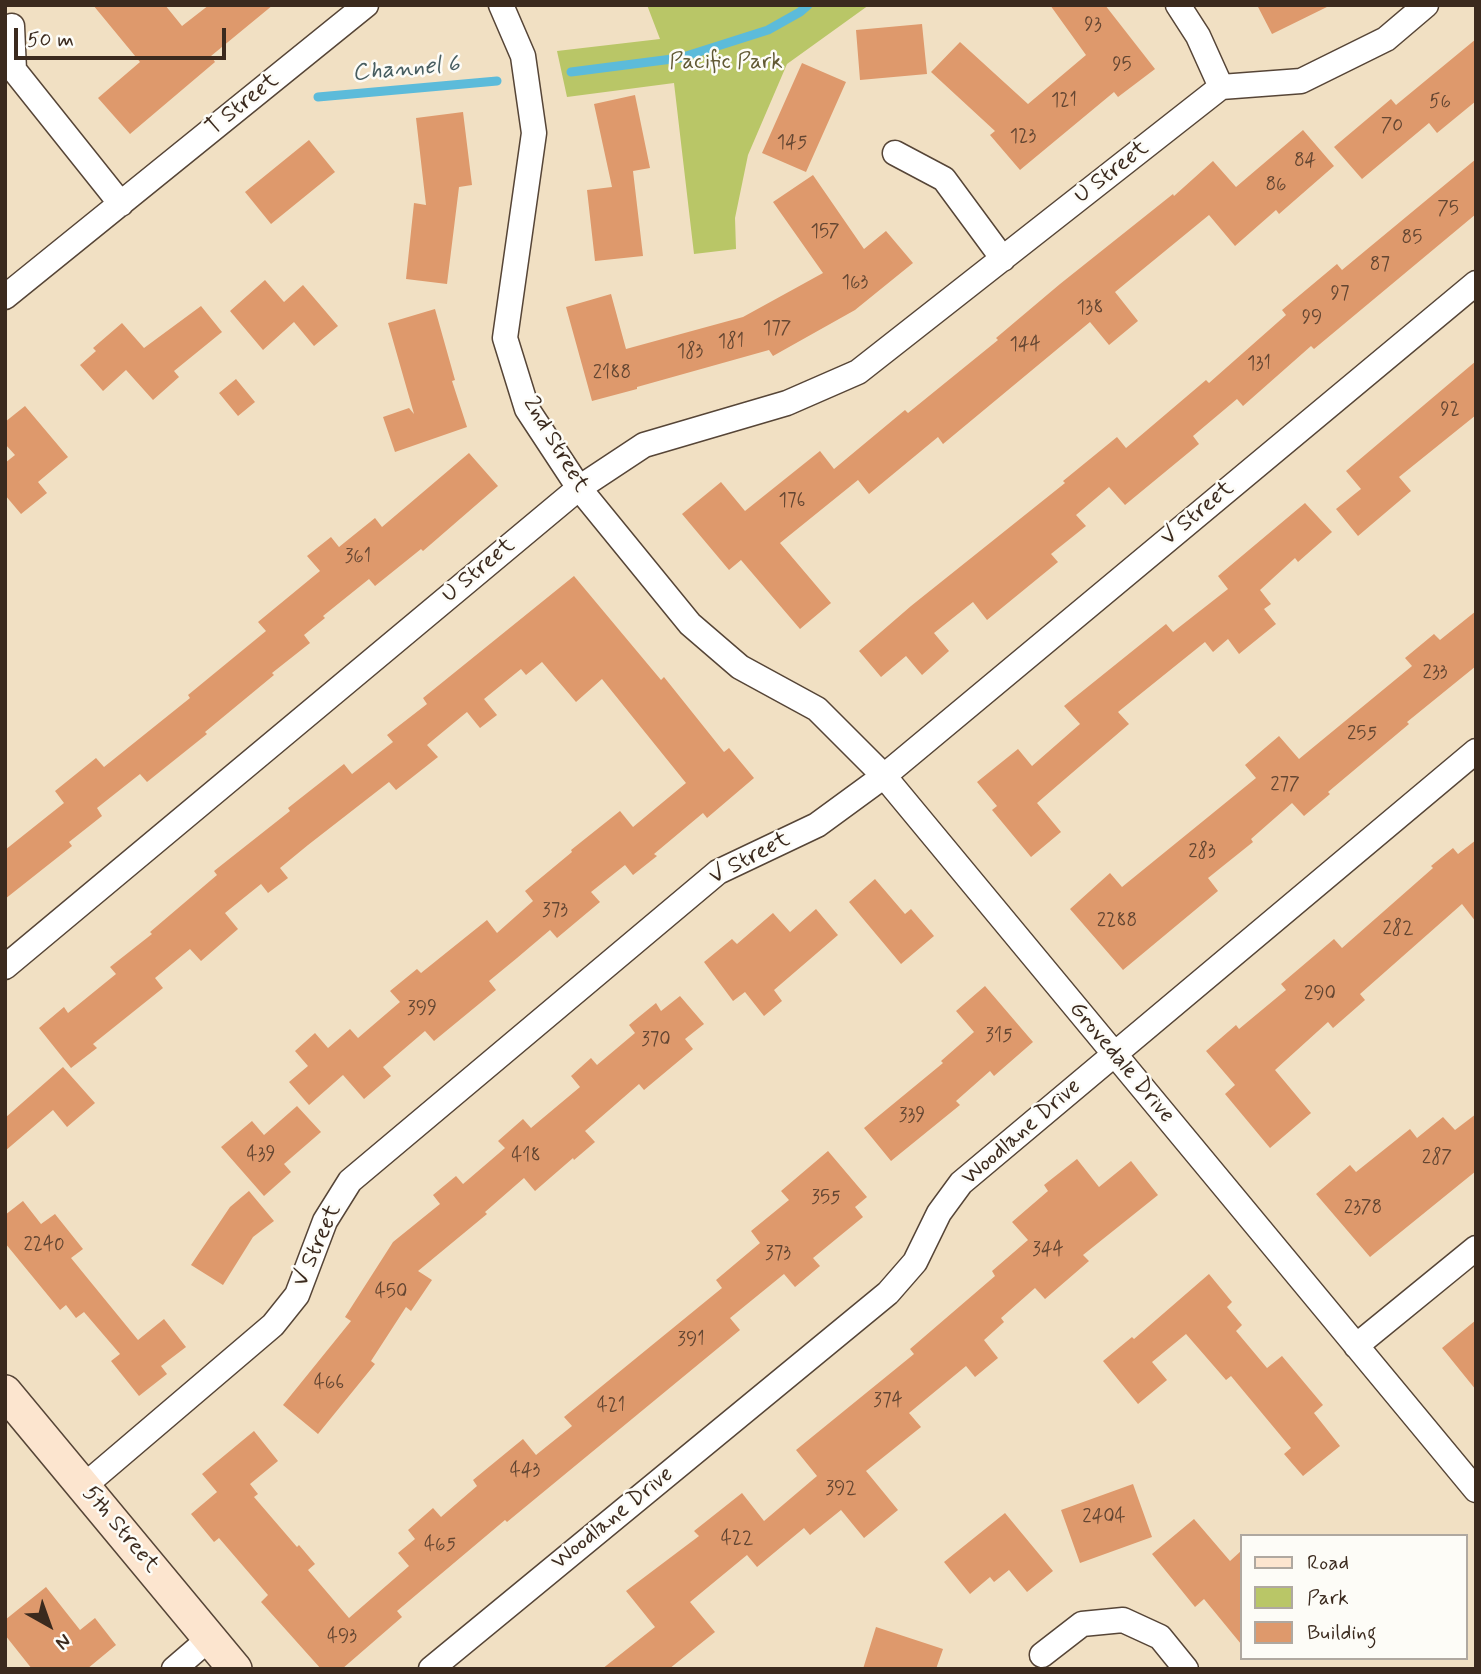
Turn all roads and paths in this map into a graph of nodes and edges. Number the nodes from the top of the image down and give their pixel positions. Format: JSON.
{"nodes":[{"id":1,"x":366,"y":5,"type":"edge"},
{"id":2,"x":500,"y":5,"type":"edge"},
{"id":3,"x":1178,"y":5,"type":"edge"},
{"id":4,"x":1426,"y":5,"type":"edge"},
{"id":5,"x":12,"y":26,"type":"dead end"},
{"id":6,"x":1221,"y":86,"type":"junction"},
{"id":7,"x":895,"y":153,"type":"dead end"},
{"id":8,"x":121,"y":204,"type":"junction"},
{"id":9,"x":1003,"y":259,"type":"junction"},
{"id":10,"x":1476,"y":283,"type":"edge"},
{"id":11,"x":5,"y":297,"type":"edge"},
{"id":12,"x":579,"y":488,"type":"junction"},
{"id":13,"x":740,"y":667,"type":"joint"},
{"id":14,"x":1476,"y":751,"type":"edge"},
{"id":15,"x":884,"y":776,"type":"junction"},
{"id":16,"x":5,"y":967,"type":"edge"},
{"id":17,"x":1114,"y":1055,"type":"junction"},
{"id":18,"x":1476,"y":1248,"type":"edge"},
{"id":19,"x":1356,"y":1346,"type":"junction"},
{"id":20,"x":5,"y":1392,"type":"edge"},
{"id":21,"x":84,"y":1486,"type":"junction"},
{"id":22,"x":1476,"y":1490,"type":"edge"},
{"id":23,"x":210,"y":1638,"type":"junction"},
{"id":24,"x":1042,"y":1655,"type":"dead end"},
{"id":25,"x":174,"y":1669,"type":"edge"},
{"id":26,"x":235,"y":1669,"type":"edge"},
{"id":27,"x":431,"y":1669,"type":"edge"},
{"id":28,"x":1185,"y":1669,"type":"edge"}],
"edges":[{"from":1,"to":8,"type":"street","name":"T Street"},
{"from":2,"to":12,"type":"street","name":"2nd Street"},
{"from":3,"to":6,"type":"street"},
{"from":4,"to":6,"type":"street"},
{"from":5,"to":8,"type":"street"},
{"from":6,"to":9,"type":"street","name":"U Street"},
{"from":7,"to":9,"type":"street"},
{"from":8,"to":11,"type":"street","name":"T Street"},
{"from":9,"to":12,"type":"street","name":"U Street"},
{"from":10,"to":15,"type":"street","name":"V Street"},
{"from":12,"to":13,"type":"street","name":"2nd Street"},
{"from":12,"to":16,"type":"street","name":"U Street"},
{"from":13,"to":15,"type":"street","name":"Grovedale Drive"},
{"from":14,"to":17,"type":"street","name":"Woodlane Drive"},
{"from":15,"to":17,"type":"street","name":"Grovedale Drive"},
{"from":15,"to":21,"type":"street","name":"V Street"},
{"from":17,"to":19,"type":"street","name":"Grovedale Drive"},
{"from":17,"to":27,"type":"street","name":"Woodlane Drive"},
{"from":18,"to":19,"type":"street"},
{"from":19,"to":22,"type":"street","name":"Grovedale Drive"},
{"from":20,"to":21,"type":"main road","name":"5th Street"},
{"from":21,"to":23,"type":"main road","name":"5th Street"},
{"from":23,"to":25,"type":"street"},
{"from":23,"to":26,"type":"main road","name":"5th Street"},
{"from":24,"to":28,"type":"street"}]}
